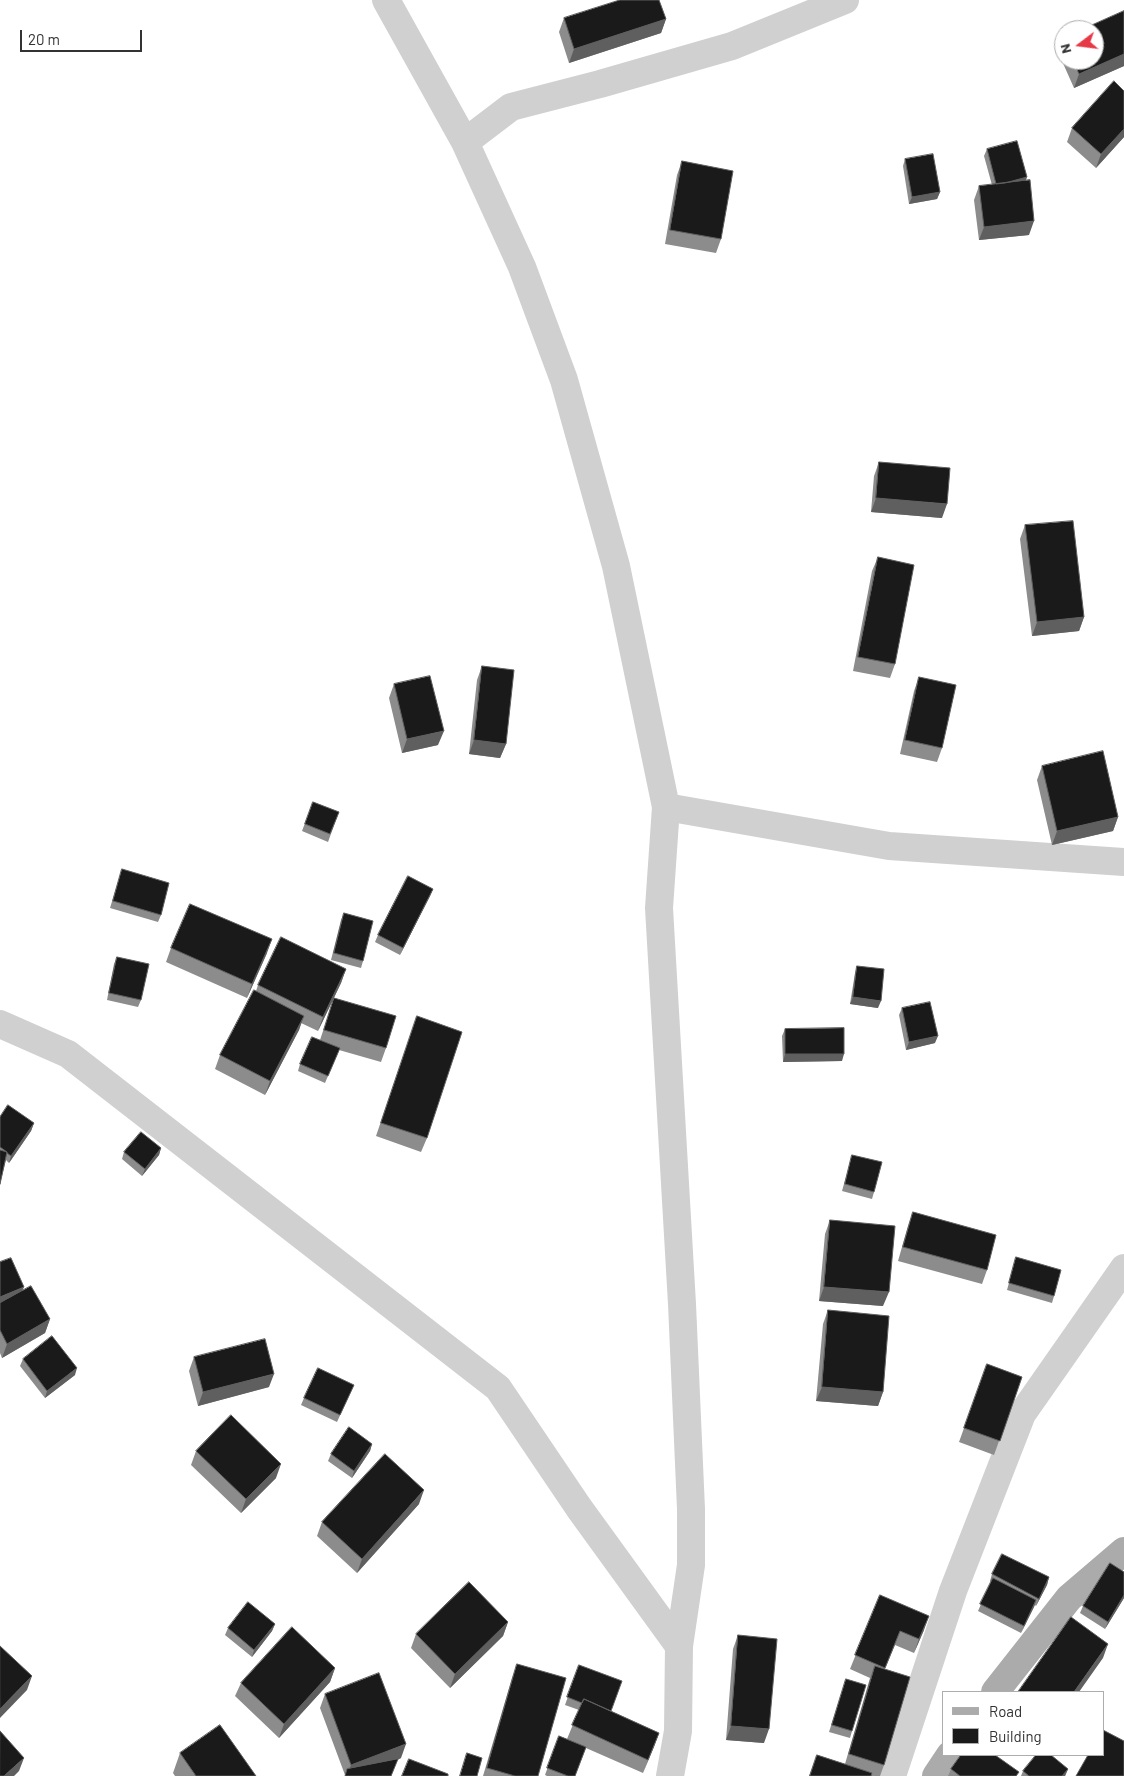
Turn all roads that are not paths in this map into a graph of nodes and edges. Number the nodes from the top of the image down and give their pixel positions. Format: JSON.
{"nodes":[{"id":1,"x":386,"y":0,"type":"edge"},
{"id":2,"x":845,"y":0,"type":"edge"},
{"id":3,"x":465,"y":142,"type":"junction"},
{"id":4,"x":666,"y":807,"type":"junction"},
{"id":5,"x":1124,"y":862,"type":"edge"},
{"id":6,"x":0,"y":1024,"type":"edge"},
{"id":7,"x":1124,"y":1268,"type":"edge"},
{"id":8,"x":1124,"y":1550,"type":"edge"},
{"id":9,"x":679,"y":1646,"type":"junction"},
{"id":10,"x":996,"y":1691,"type":"edge"},
{"id":11,"x":949,"y":1756,"type":"edge"},
{"id":12,"x":670,"y":1776,"type":"edge"},
{"id":13,"x":892,"y":1776,"type":"edge"},
{"id":14,"x":936,"y":1776,"type":"edge"}],
"edges":[{"from":1,"to":3,"type":"street"},
{"from":2,"to":3,"type":"street"},
{"from":3,"to":4,"type":"street"},
{"from":4,"to":5,"type":"street"},
{"from":4,"to":9,"type":"street"},
{"from":6,"to":9,"type":"street"},
{"from":7,"to":13,"type":"street"},
{"from":8,"to":10,"type":"main road"},
{"from":9,"to":12,"type":"street"},
{"from":11,"to":14,"type":"main road"}]}
